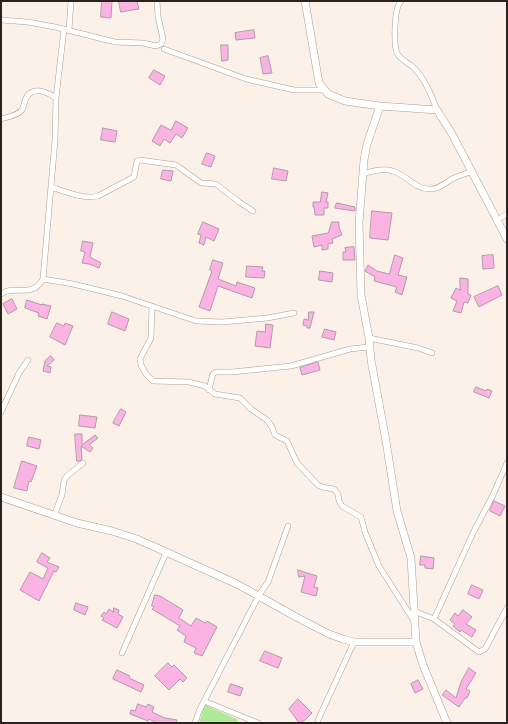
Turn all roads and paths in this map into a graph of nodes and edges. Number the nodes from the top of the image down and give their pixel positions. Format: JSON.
{"nodes":[{"id":1,"x":71,"y":1,"type":"edge"},
{"id":2,"x":157,"y":1,"type":"edge"},
{"id":3,"x":305,"y":1,"type":"edge"},
{"id":4,"x":401,"y":1,"type":"edge"},
{"id":5,"x":1,"y":20,"type":"edge"},
{"id":6,"x":66,"y":30,"type":"junction"},
{"id":7,"x":164,"y":49,"type":"dead end"},
{"id":8,"x":324,"y":90,"type":"junction"},
{"id":9,"x":56,"y":98,"type":"junction"},
{"id":10,"x":380,"y":106,"type":"junction"},
{"id":11,"x":437,"y":110,"type":"junction"},
{"id":12,"x":1,"y":119,"type":"edge"},
{"id":13,"x":472,"y":171,"type":"junction"},
{"id":14,"x":363,"y":174,"type":"junction"},
{"id":15,"x":51,"y":187,"type":"junction"},
{"id":16,"x":253,"y":211,"type":"dead end"},
{"id":17,"x":507,"y":214,"type":"edge"},
{"id":18,"x":497,"y":220,"type":"junction"},
{"id":19,"x":507,"y":239,"type":"edge"},
{"id":20,"x":43,"y":279,"type":"junction"},
{"id":21,"x":1,"y":294,"type":"edge"},
{"id":22,"x":152,"y":306,"type":"junction"},
{"id":23,"x":294,"y":313,"type":"dead end"},
{"id":24,"x":368,"y":338,"type":"junction"},
{"id":25,"x":368,"y":347,"type":"junction"},
{"id":26,"x":432,"y":353,"type":"dead end"},
{"id":27,"x":28,"y":360,"type":"dead end"},
{"id":28,"x":209,"y":390,"type":"junction"},
{"id":29,"x":1,"y":412,"type":"edge"},
{"id":30,"x":83,"y":463,"type":"dead end"},
{"id":31,"x":507,"y":463,"type":"edge"},
{"id":32,"x":1,"y":497,"type":"edge"},
{"id":33,"x":54,"y":516,"type":"junction"},
{"id":34,"x":288,"y":526,"type":"dead end"},
{"id":35,"x":166,"y":553,"type":"junction"},
{"id":36,"x":259,"y":595,"type":"junction"},
{"id":37,"x":507,"y":608,"type":"edge"},
{"id":38,"x":414,"y":611,"type":"junction"},
{"id":39,"x":434,"y":619,"type":"junction"},
{"id":40,"x":414,"y":621,"type":"junction"},
{"id":41,"x":354,"y":642,"type":"junction"},
{"id":42,"x":416,"y":642,"type":"junction"},
{"id":43,"x":122,"y":653,"type":"dead end"},
{"id":44,"x":204,"y":701,"type":"junction"},
{"id":45,"x":318,"y":720,"type":"dead end"},
{"id":46,"x":195,"y":723,"type":"edge"},
{"id":47,"x":258,"y":723,"type":"edge"},
{"id":48,"x":447,"y":723,"type":"edge"}],
"edges":[{"from":1,"to":6,"type":"street"},
{"from":2,"to":6,"type":"street"},
{"from":3,"to":8,"type":"street"},
{"from":4,"to":11,"type":"street"},
{"from":5,"to":6,"type":"street"},
{"from":6,"to":9,"type":"street"},
{"from":7,"to":8,"type":"street"},
{"from":8,"to":10,"type":"street"},
{"from":9,"to":12,"type":"street"},
{"from":9,"to":15,"type":"street"},
{"from":10,"to":11,"type":"street"},
{"from":10,"to":14,"type":"street"},
{"from":11,"to":13,"type":"street"},
{"from":13,"to":14,"type":"street"},
{"from":13,"to":18,"type":"street"},
{"from":14,"to":24,"type":"street"},
{"from":15,"to":16,"type":"street"},
{"from":15,"to":20,"type":"street"},
{"from":17,"to":18,"type":"street"},
{"from":18,"to":19,"type":"street"},
{"from":20,"to":21,"type":"street"},
{"from":20,"to":22,"type":"street"},
{"from":22,"to":23,"type":"street"},
{"from":22,"to":28,"type":"street"},
{"from":24,"to":25,"type":"street"},
{"from":24,"to":26,"type":"street"},
{"from":25,"to":28,"type":"street"},
{"from":25,"to":38,"type":"street"},
{"from":27,"to":29,"type":"street"},
{"from":28,"to":40,"type":"street"},
{"from":30,"to":33,"type":"street"},
{"from":31,"to":39,"type":"street"},
{"from":32,"to":33,"type":"street"},
{"from":33,"to":35,"type":"street"},
{"from":34,"to":36,"type":"street"},
{"from":35,"to":36,"type":"street"},
{"from":35,"to":43,"type":"street"},
{"from":36,"to":41,"type":"street"},
{"from":36,"to":44,"type":"street"},
{"from":37,"to":39,"type":"street"},
{"from":38,"to":39,"type":"street"},
{"from":38,"to":40,"type":"street"},
{"from":40,"to":42,"type":"street"},
{"from":41,"to":42,"type":"street"},
{"from":41,"to":45,"type":"street"},
{"from":42,"to":48,"type":"street"},
{"from":44,"to":46,"type":"street"},
{"from":44,"to":47,"type":"street"}]}
